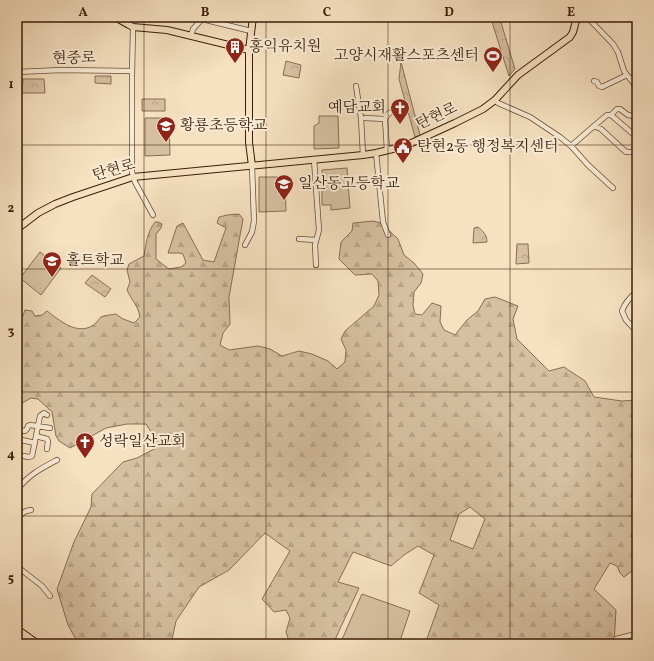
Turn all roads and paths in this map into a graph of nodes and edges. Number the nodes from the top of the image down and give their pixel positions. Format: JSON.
{"nodes":[{"id":1,"x":115,"y":17,"type":"edge"},
{"id":2,"x":253,"y":17,"type":"edge"},
{"id":3,"x":577,"y":17,"type":"edge"},
{"id":4,"x":580,"y":17,"type":"edge"},
{"id":5,"x":587,"y":17,"type":"edge"},
{"id":6,"x":133,"y":27,"type":"junction"},
{"id":7,"x":251,"y":31,"type":"junction"},
{"id":8,"x":191,"y":36,"type":"junction"},
{"id":9,"x":249,"y":50,"type":"junction"},
{"id":10,"x":132,"y":71,"type":"junction"},
{"id":11,"x":17,"y":72,"type":"edge"},
{"id":12,"x":637,"y":75,"type":"edge"},
{"id":13,"x":629,"y":77,"type":"junction"},
{"id":14,"x":594,"y":81,"type":"dead end"},
{"id":15,"x":356,"y":86,"type":"dead end"},
{"id":16,"x":637,"y":92,"type":"edge"},
{"id":17,"x":495,"y":100,"type":"junction"},
{"id":18,"x":393,"y":111,"type":"dead end"},
{"id":19,"x":611,"y":115,"type":"junction"},
{"id":20,"x":365,"y":118,"type":"dead end"},
{"id":21,"x":385,"y":119,"type":"junction"},
{"id":22,"x":637,"y":120,"type":"edge"},
{"id":23,"x":594,"y":126,"type":"junction"},
{"id":24,"x":635,"y":134,"type":"edge"},
{"id":25,"x":570,"y":146,"type":"junction"},
{"id":26,"x":387,"y":150,"type":"junction"},
{"id":27,"x":637,"y":152,"type":"edge"},
{"id":28,"x":376,"y":153,"type":"junction"},
{"id":29,"x":363,"y":155,"type":"junction"},
{"id":30,"x":314,"y":159,"type":"junction"},
{"id":31,"x":252,"y":166,"type":"junction"},
{"id":32,"x":133,"y":177,"type":"junction"},
{"id":33,"x":613,"y":188,"type":"dead end"},
{"id":34,"x":153,"y":215,"type":"dead end"},
{"id":35,"x":17,"y":229,"type":"edge"},
{"id":36,"x":388,"y":236,"type":"dead end"},
{"id":37,"x":299,"y":239,"type":"dead end"},
{"id":38,"x":316,"y":240,"type":"junction"},
{"id":39,"x":245,"y":245,"type":"dead end"},
{"id":40,"x":316,"y":265,"type":"dead end"},
{"id":41,"x":637,"y":292,"type":"edge"},
{"id":42,"x":637,"y":332,"type":"edge"},
{"id":43,"x":47,"y":415,"type":"dead end"},
{"id":44,"x":38,"y":426,"type":"junction"},
{"id":45,"x":50,"y":428,"type":"dead end"},
{"id":46,"x":19,"y":430,"type":"dead end"},
{"id":47,"x":36,"y":436,"type":"junction"},
{"id":48,"x":17,"y":439,"type":"edge"},
{"id":49,"x":35,"y":443,"type":"junction"},
{"id":50,"x":47,"y":449,"type":"dead end"},
{"id":51,"x":17,"y":455,"type":"edge"},
{"id":52,"x":57,"y":460,"type":"dead end"},
{"id":53,"x":17,"y":490,"type":"edge"},
{"id":54,"x":31,"y":510,"type":"dead end"},
{"id":55,"x":17,"y":517,"type":"edge"},
{"id":56,"x":17,"y":563,"type":"edge"},
{"id":57,"x":50,"y":596,"type":"dead end"},
{"id":58,"x":17,"y":629,"type":"edge"},
{"id":59,"x":17,"y":634,"type":"edge"},
{"id":60,"x":616,"y":638,"type":"dead end"},
{"id":61,"x":637,"y":638,"type":"edge"},
{"id":62,"x":31,"y":644,"type":"edge"},
{"id":63,"x":38,"y":644,"type":"edge"}],
"edges":[{"from":1,"to":6,"type":"main road"},
{"from":2,"to":7,"type":"main road"},
{"from":3,"to":4,"type":"street"},
{"from":3,"to":17,"type":"main road","name":"탄현로"},
{"from":5,"to":13,"type":"street"},
{"from":6,"to":8,"type":"main road"},
{"from":6,"to":10,"type":"street"},
{"from":7,"to":8,"type":"street"},
{"from":7,"to":9,"type":"main road"},
{"from":8,"to":9,"type":"main road"},
{"from":9,"to":31,"type":"main road"},
{"from":10,"to":11,"type":"street","name":"현중로"},
{"from":10,"to":32,"type":"street"},
{"from":12,"to":13,"type":"street"},
{"from":13,"to":14,"type":"street"},
{"from":13,"to":16,"type":"street"},
{"from":15,"to":29,"type":"street"},
{"from":17,"to":25,"type":"street"},
{"from":17,"to":26,"type":"main road","name":"탄현로"},
{"from":18,"to":21,"type":"street","name":"탄현로"},
{"from":19,"to":22,"type":"street"},
{"from":19,"to":23,"type":"street"},
{"from":19,"to":24,"type":"street"},
{"from":20,"to":21,"type":"street"},
{"from":21,"to":26,"type":"street"},
{"from":23,"to":25,"type":"street"},
{"from":23,"to":27,"type":"street"},
{"from":25,"to":33,"type":"street"},
{"from":26,"to":28,"type":"main road","name":"탄현로"},
{"from":28,"to":29,"type":"main road","name":"탄현로"},
{"from":28,"to":36,"type":"street"},
{"from":29,"to":30,"type":"main road","name":"탄현로"},
{"from":30,"to":31,"type":"main road","name":"탄현로"},
{"from":30,"to":38,"type":"street"},
{"from":31,"to":32,"type":"main road","name":"탄현로"},
{"from":31,"to":39,"type":"street"},
{"from":32,"to":34,"type":"street"},
{"from":32,"to":35,"type":"main road","name":"탄현로"},
{"from":37,"to":38,"type":"street"},
{"from":38,"to":40,"type":"street"},
{"from":41,"to":42,"type":"street"},
{"from":43,"to":44,"type":"street"},
{"from":44,"to":45,"type":"street"},
{"from":44,"to":46,"type":"street"},
{"from":44,"to":47,"type":"street"},
{"from":47,"to":49,"type":"street"},
{"from":47,"to":50,"type":"street"},
{"from":48,"to":49,"type":"street"},
{"from":49,"to":51,"type":"street"},
{"from":52,"to":53,"type":"street"},
{"from":54,"to":55,"type":"street"},
{"from":56,"to":57,"type":"street"},
{"from":58,"to":63,"type":"main road"},
{"from":59,"to":62,"type":"main road"},
{"from":60,"to":61,"type":"street"}]}
